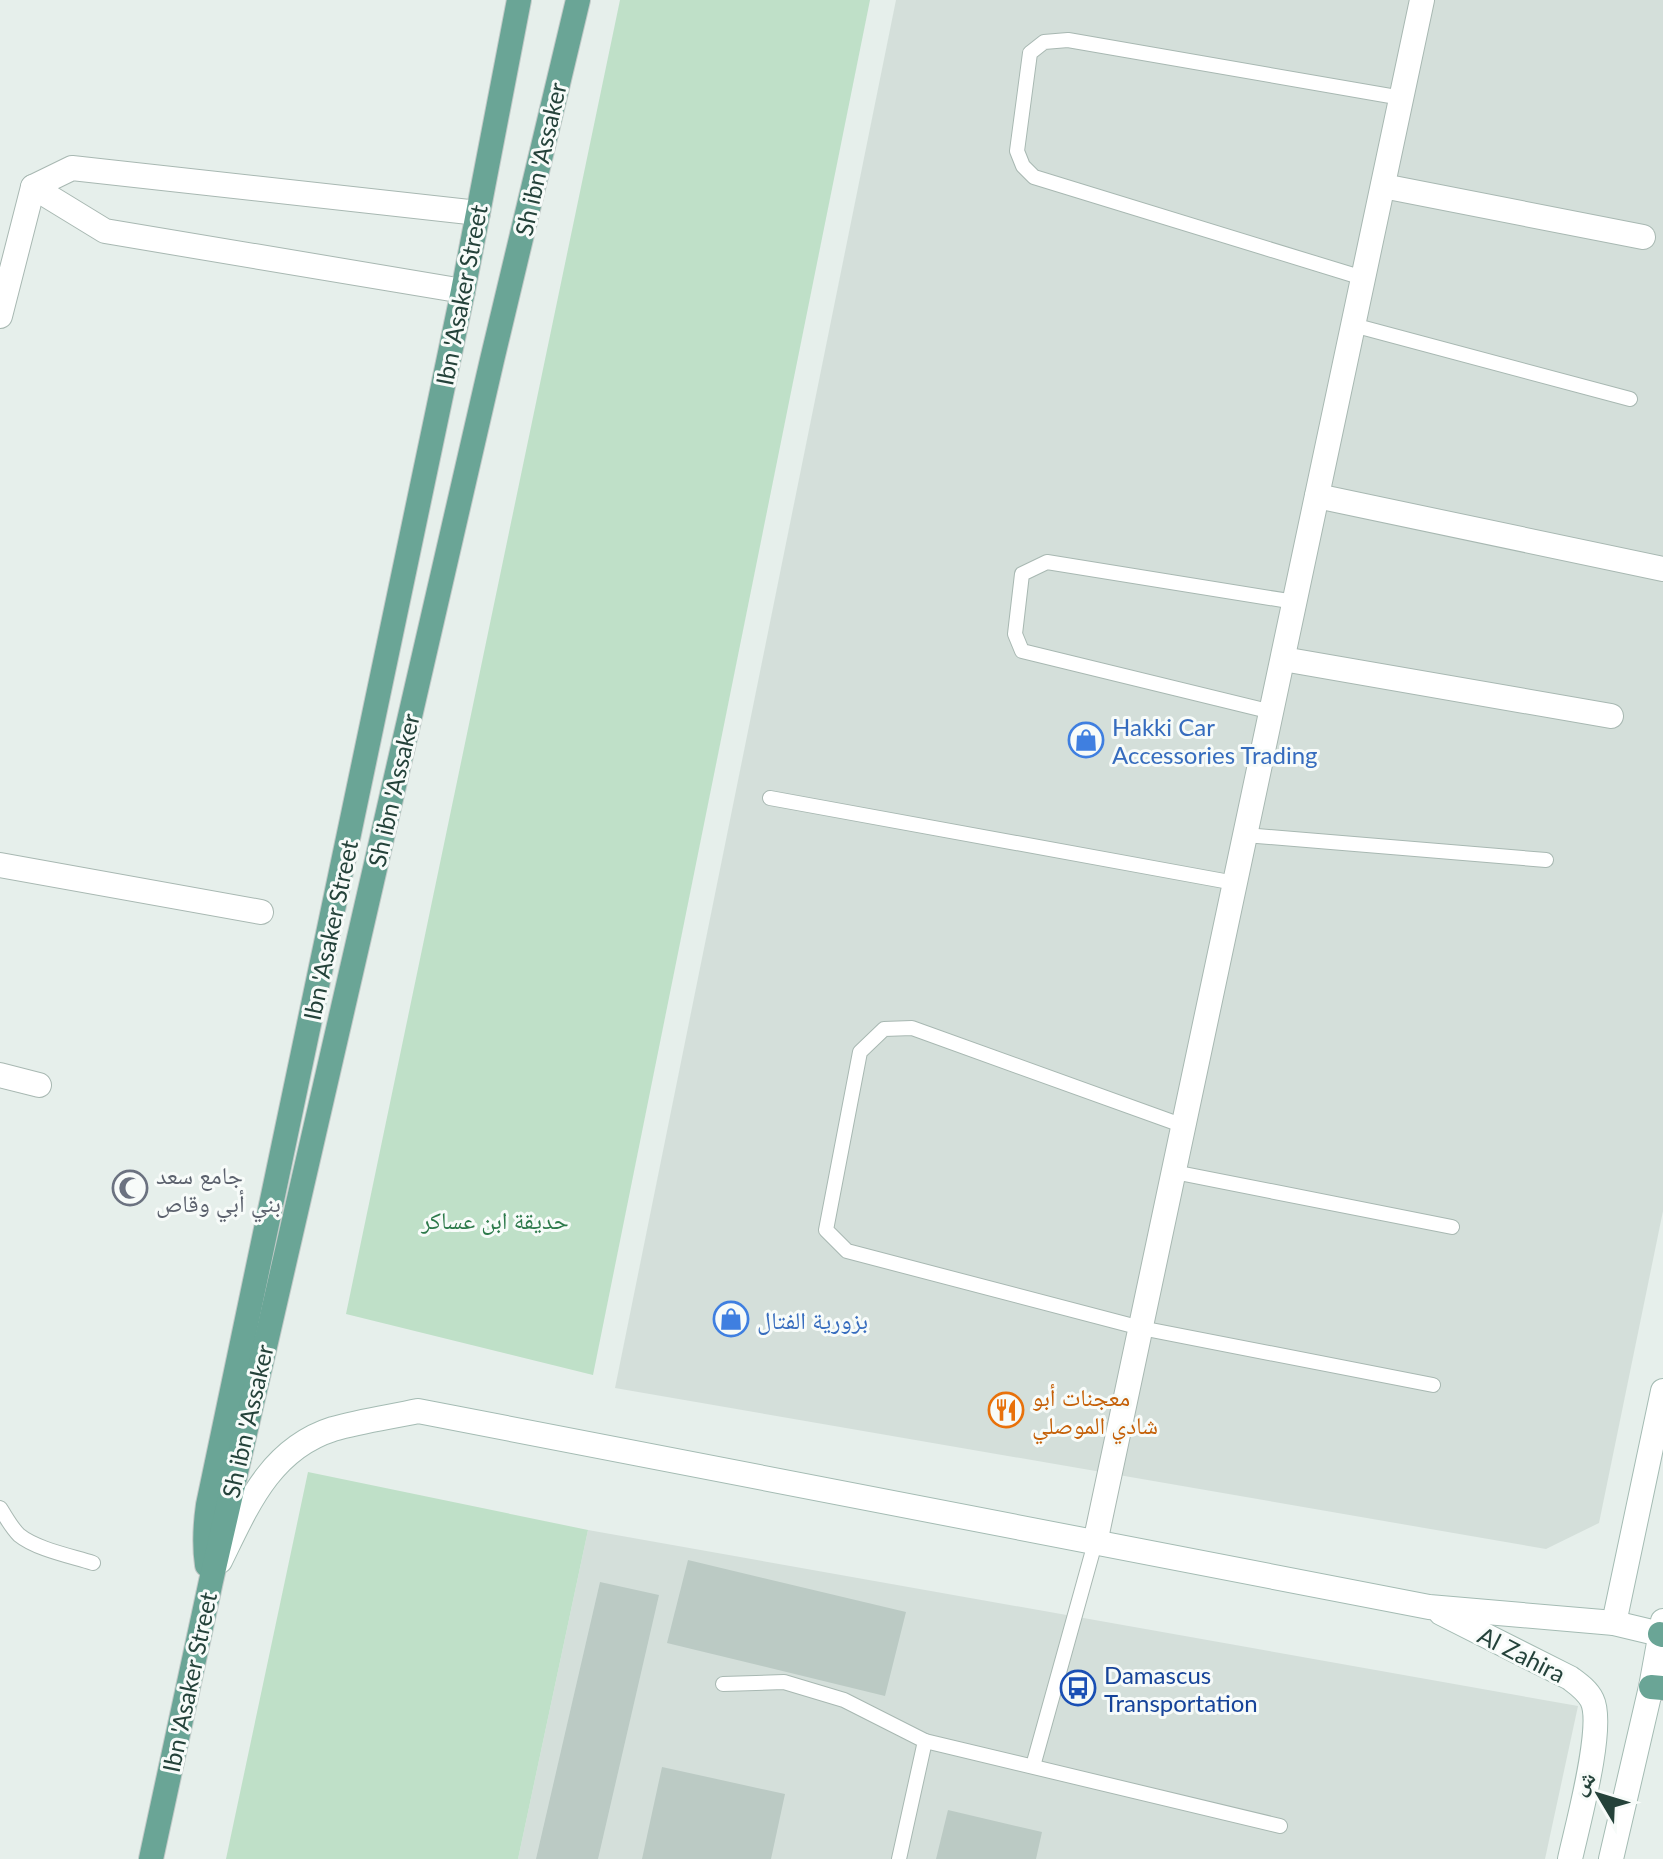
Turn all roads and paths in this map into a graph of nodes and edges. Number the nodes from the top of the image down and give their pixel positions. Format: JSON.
{"nodes":[{"id":1,"x":519,"y":0,"type":"edge"},
{"id":2,"x":578,"y":0,"type":"edge"},
{"id":3,"x":1422,"y":0,"type":"edge"},
{"id":4,"x":1402,"y":98,"type":"junction"},
{"id":5,"x":1383,"y":186,"type":"junction"},
{"id":6,"x":33,"y":187,"type":"junction"},
{"id":7,"x":478,"y":213,"type":"junction"},
{"id":8,"x":1643,"y":237,"type":"dead end"},
{"id":9,"x":1363,"y":278,"type":"junction"},
{"id":10,"x":463,"y":291,"type":"junction"},
{"id":11,"x":0,"y":316,"type":"edge"},
{"id":12,"x":1353,"y":325,"type":"junction"},
{"id":13,"x":1630,"y":399,"type":"dead end"},
{"id":14,"x":1317,"y":496,"type":"junction"},
{"id":15,"x":1663,"y":569,"type":"edge"},
{"id":16,"x":1295,"y":602,"type":"junction"},
{"id":17,"x":1283,"y":659,"type":"junction"},
{"id":18,"x":1272,"y":712,"type":"junction"},
{"id":19,"x":1611,"y":716,"type":"dead end"},
{"id":20,"x":770,"y":798,"type":"dead end"},
{"id":21,"x":1245,"y":835,"type":"junction"},
{"id":22,"x":1546,"y":860,"type":"dead end"},
{"id":23,"x":0,"y":865,"type":"edge"},
{"id":24,"x":1235,"y":883,"type":"junction"},
{"id":25,"x":261,"y":912,"type":"dead end"},
{"id":26,"x":0,"y":1075,"type":"edge"},
{"id":27,"x":39,"y":1085,"type":"dead end"},
{"id":28,"x":1184,"y":1126,"type":"junction"},
{"id":29,"x":1174,"y":1172,"type":"junction"},
{"id":30,"x":1452,"y":1227,"type":"dead end"},
{"id":31,"x":1141,"y":1328,"type":"junction"},
{"id":32,"x":1433,"y":1385,"type":"dead end"},
{"id":33,"x":1663,"y":1391,"type":"edge"},
{"id":34,"x":0,"y":1508,"type":"edge"},
{"id":35,"x":1095,"y":1543,"type":"junction"},
{"id":36,"x":93,"y":1563,"type":"dead end"},
{"id":37,"x":211,"y":1581,"type":"junction"},
{"id":38,"x":1429,"y":1607,"type":"junction"},
{"id":39,"x":1614,"y":1623,"type":"junction"},
{"id":40,"x":1662,"y":1629,"type":"edge"},
{"id":41,"x":723,"y":1684,"type":"dead end"},
{"id":42,"x":1657,"y":1688,"type":"edge"},
{"id":43,"x":925,"y":1741,"type":"junction"},
{"id":44,"x":1033,"y":1766,"type":"junction"},
{"id":45,"x":1280,"y":1826,"type":"dead end"},
{"id":46,"x":151,"y":1859,"type":"edge"},
{"id":47,"x":899,"y":1859,"type":"edge"},
{"id":48,"x":1570,"y":1859,"type":"edge"},
{"id":49,"x":1611,"y":1859,"type":"edge"}],
"edges":[{"from":1,"to":7,"type":"main road","name":"Ibn 'Asaker Street"},
{"from":2,"to":37,"type":"main road","name":"Sh ibn 'Assaker"},
{"from":3,"to":4,"type":"street"},
{"from":4,"to":5,"type":"street"},
{"from":4,"to":9,"type":"lane"},
{"from":5,"to":8,"type":"street"},
{"from":5,"to":9,"type":"street"},
{"from":6,"to":7,"type":"street"},
{"from":6,"to":10,"type":"street"},
{"from":6,"to":11,"type":"street"},
{"from":7,"to":10,"type":"main road","name":"Ibn 'Asaker Street"},
{"from":9,"to":12,"type":"street"},
{"from":10,"to":37,"type":"main road","name":"Ibn 'Asaker Street"},
{"from":12,"to":13,"type":"lane"},
{"from":12,"to":14,"type":"street"},
{"from":14,"to":15,"type":"street"},
{"from":14,"to":16,"type":"street"},
{"from":16,"to":17,"type":"street"},
{"from":16,"to":18,"type":"lane"},
{"from":17,"to":18,"type":"street"},
{"from":17,"to":19,"type":"street"},
{"from":18,"to":21,"type":"street"},
{"from":20,"to":24,"type":"lane"},
{"from":21,"to":22,"type":"lane"},
{"from":21,"to":24,"type":"street"},
{"from":23,"to":25,"type":"street"},
{"from":24,"to":28,"type":"street"},
{"from":26,"to":27,"type":"street"},
{"from":28,"to":29,"type":"street"},
{"from":28,"to":31,"type":"lane"},
{"from":29,"to":30,"type":"lane"},
{"from":29,"to":31,"type":"street"},
{"from":31,"to":32,"type":"lane"},
{"from":31,"to":35,"type":"street"},
{"from":33,"to":39,"type":"street"},
{"from":34,"to":36,"type":"lane"},
{"from":35,"to":37,"type":"street"},
{"from":35,"to":38,"type":"street"},
{"from":35,"to":44,"type":"lane"},
{"from":37,"to":46,"type":"main road","name":"Ibn 'Asaker Street"},
{"from":38,"to":39,"type":"street"},
{"from":38,"to":48,"type":"street","name":"Al Zahira"},
{"from":39,"to":40,"type":"street"},
{"from":40,"to":42,"type":"street"},
{"from":41,"to":43,"type":"lane"},
{"from":42,"to":49,"type":"street"},
{"from":43,"to":44,"type":"lane"},
{"from":43,"to":47,"type":"lane"},
{"from":44,"to":45,"type":"lane"}]}
